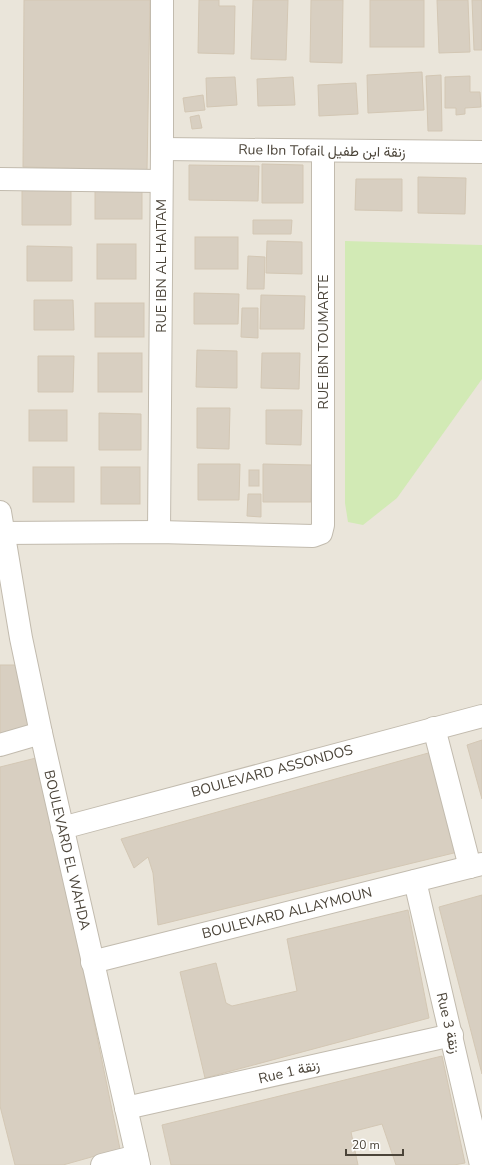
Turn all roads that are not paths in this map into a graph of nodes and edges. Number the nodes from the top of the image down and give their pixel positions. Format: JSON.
{"nodes":[{"id":1,"x":162,"y":0,"type":"edge"},
{"id":2,"x":162,"y":149,"type":"junction"},
{"id":3,"x":323,"y":151,"type":"junction"},
{"id":4,"x":482,"y":152,"type":"edge"},
{"id":5,"x":0,"y":179,"type":"edge"},
{"id":6,"x":161,"y":181,"type":"junction"},
{"id":7,"x":1,"y":526,"type":"edge"},
{"id":8,"x":159,"y":532,"type":"junction"},
{"id":9,"x":482,"y":716,"type":"edge"},
{"id":10,"x":434,"y":728,"type":"junction"},
{"id":11,"x":41,"y":733,"type":"junction"},
{"id":12,"x":0,"y":745,"type":"edge"},
{"id":13,"x":62,"y":828,"type":"junction"},
{"id":14,"x":476,"y":866,"type":"edge"},
{"id":15,"x":415,"y":881,"type":"junction"},
{"id":16,"x":92,"y":962,"type":"junction"},
{"id":17,"x":452,"y":1035,"type":"junction"},
{"id":18,"x":126,"y":1108,"type":"junction"},
{"id":19,"x":138,"y":1160,"type":"edge"},
{"id":20,"x":102,"y":1165,"type":"edge"},
{"id":21,"x":482,"y":1165,"type":"edge"}],
"edges":[{"from":1,"to":2,"type":"street","name":"RUE IBN AL HAITAM"},
{"from":2,"to":3,"type":"street","name":"Rue Ibn Tofail زنقة ابن طفيل"},
{"from":2,"to":6,"type":"street","name":"RUE IBN AL HAITAM"},
{"from":3,"to":4,"type":"street","name":"Rue Ibn Tofail زنقة ابن طفيل"},
{"from":3,"to":8,"type":"street","name":"RUE IBN TOUMARTE"},
{"from":5,"to":6,"type":"street"},
{"from":6,"to":8,"type":"street","name":"RUE IBN AL HAITAM"},
{"from":7,"to":8,"type":"street"},
{"from":7,"to":11,"type":"street","name":"BOULEVARD EL WAHDA"},
{"from":9,"to":10,"type":"street","name":"BOULEVARD ASSONDOS"},
{"from":10,"to":13,"type":"street","name":"BOULEVARD ASSONDOS"},
{"from":10,"to":14,"type":"street"},
{"from":11,"to":12,"type":"street"},
{"from":11,"to":13,"type":"street","name":"BOULEVARD EL WAHDA"},
{"from":13,"to":16,"type":"street","name":"BOULEVARD EL WAHDA"},
{"from":14,"to":15,"type":"street","name":"BOULEVARD ALLAYMOUN"},
{"from":15,"to":16,"type":"street","name":"BOULEVARD ALLAYMOUN"},
{"from":15,"to":17,"type":"street","name":"Rue 3 زنقة"},
{"from":16,"to":18,"type":"street","name":"BOULEVARD EL WAHDA"},
{"from":17,"to":18,"type":"street","name":"Rue 1 زنقة"},
{"from":17,"to":21,"type":"street","name":"Rue 3 زنقة"},
{"from":18,"to":19,"type":"street","name":"BOULEVARD EL WAHDA"},
{"from":19,"to":20,"type":"street"}]}
